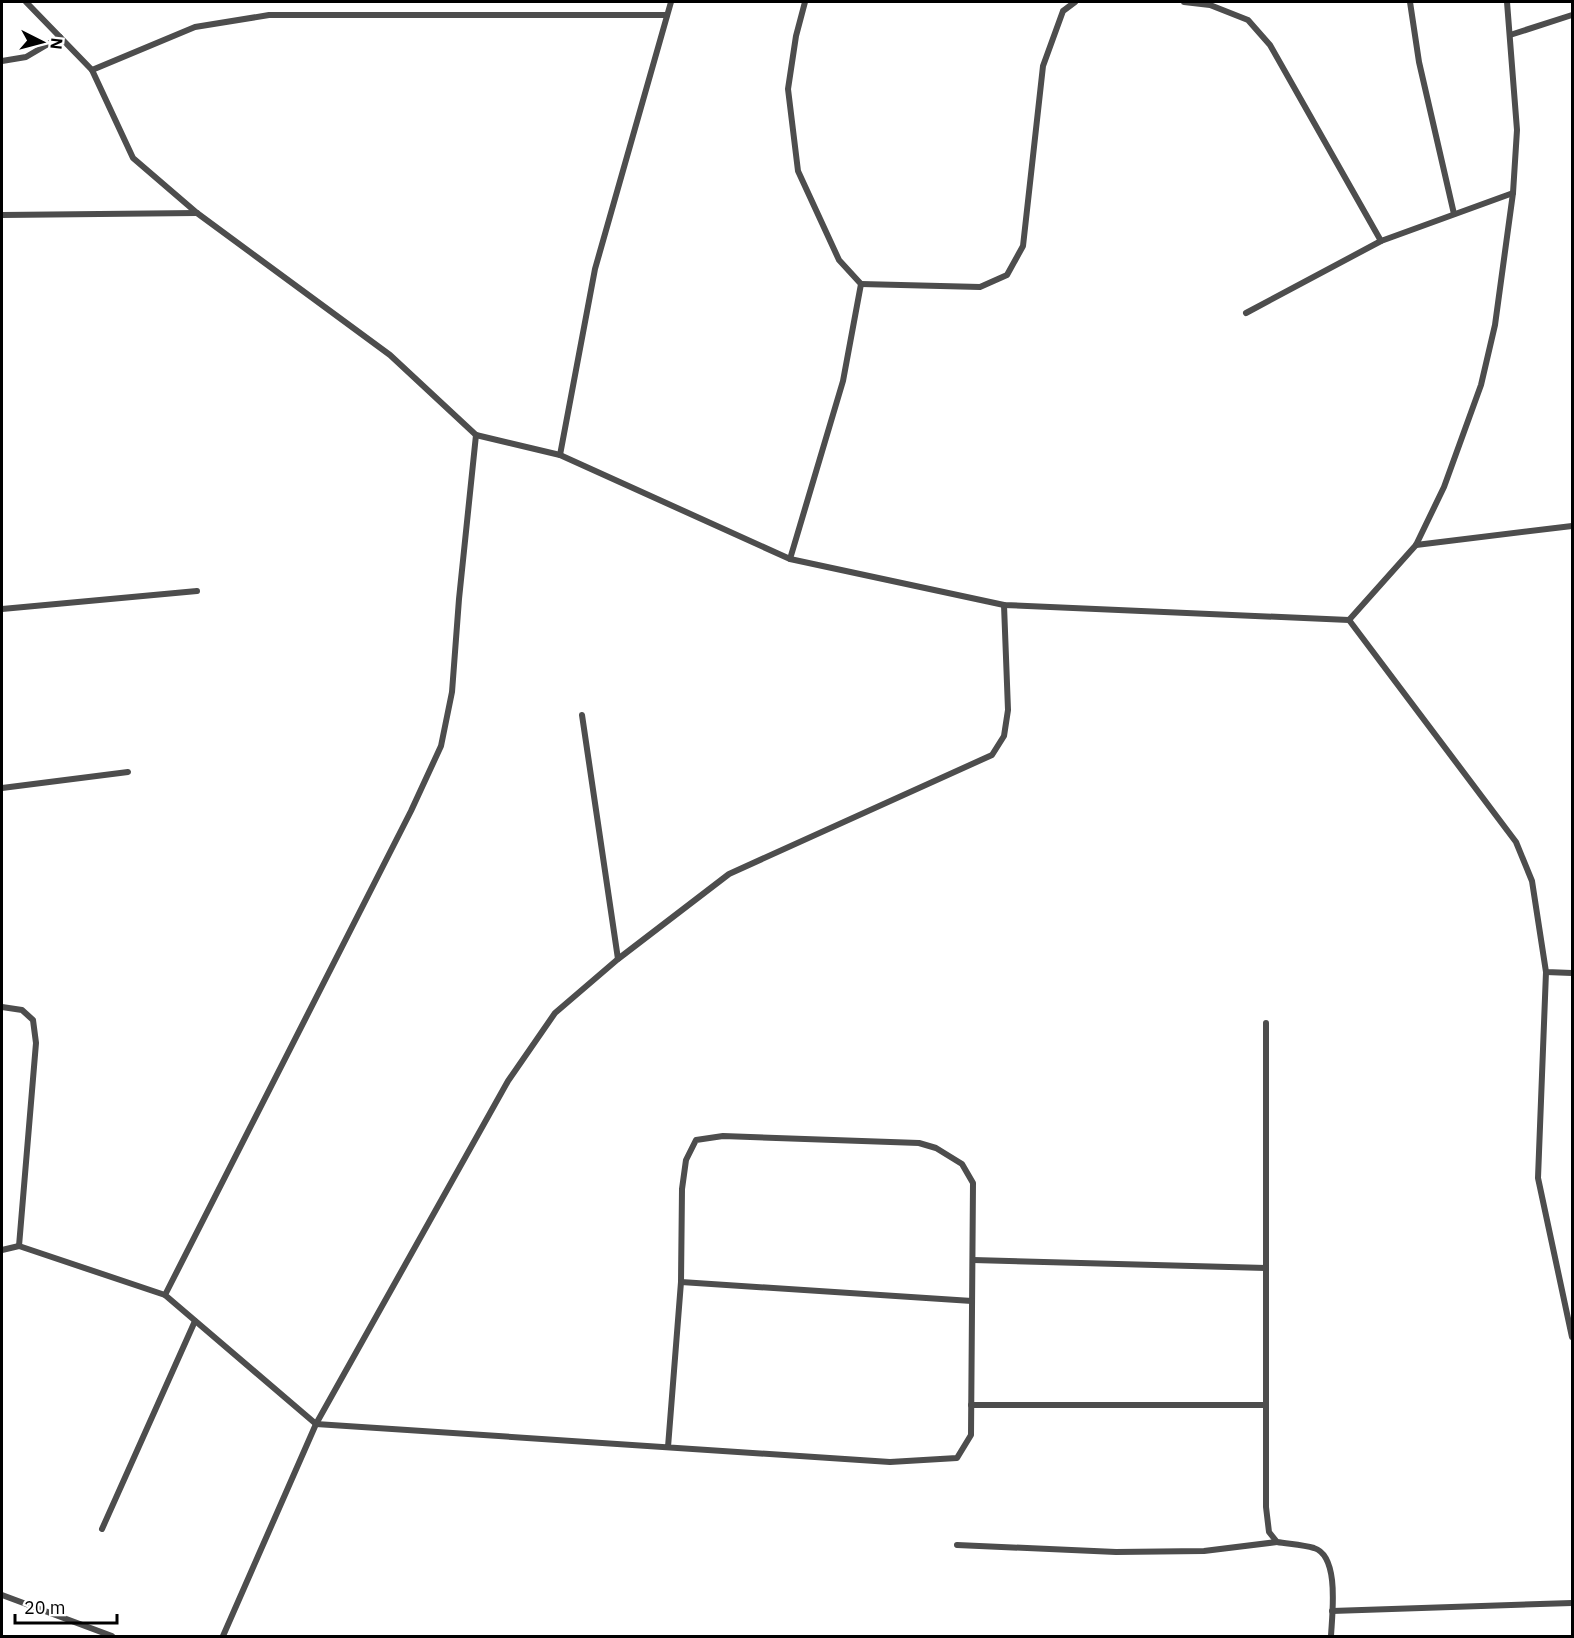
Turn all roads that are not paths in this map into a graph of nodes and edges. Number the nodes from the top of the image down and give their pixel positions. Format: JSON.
{"nodes":[{"id":1,"x":26,"y":2,"type":"edge"},
{"id":2,"x":670,"y":2,"type":"edge"},
{"id":3,"x":805,"y":2,"type":"edge"},
{"id":4,"x":1075,"y":2,"type":"edge"},
{"id":5,"x":1184,"y":2,"type":"edge"},
{"id":6,"x":1410,"y":2,"type":"edge"},
{"id":7,"x":1507,"y":2,"type":"edge"},
{"id":8,"x":667,"y":15,"type":"junction"},
{"id":9,"x":1572,"y":15,"type":"edge"},
{"id":10,"x":1510,"y":35,"type":"junction"},
{"id":11,"x":60,"y":37,"type":"junction"},
{"id":12,"x":2,"y":61,"type":"edge"},
{"id":13,"x":92,"y":70,"type":"junction"},
{"id":14,"x":1513,"y":193,"type":"junction"},
{"id":15,"x":197,"y":213,"type":"junction"},
{"id":16,"x":1454,"y":214,"type":"junction"},
{"id":17,"x":2,"y":215,"type":"edge"},
{"id":18,"x":1381,"y":241,"type":"junction"},
{"id":19,"x":861,"y":284,"type":"junction"},
{"id":20,"x":1246,"y":313,"type":"dead end"},
{"id":21,"x":476,"y":435,"type":"junction"},
{"id":22,"x":560,"y":455,"type":"junction"},
{"id":23,"x":1572,"y":526,"type":"edge"},
{"id":24,"x":1416,"y":545,"type":"junction"},
{"id":25,"x":790,"y":558,"type":"junction"},
{"id":26,"x":196,"y":591,"type":"dead end"},
{"id":27,"x":1004,"y":605,"type":"junction"},
{"id":28,"x":2,"y":609,"type":"edge"},
{"id":29,"x":1349,"y":620,"type":"junction"},
{"id":30,"x":582,"y":715,"type":"dead end"},
{"id":31,"x":128,"y":772,"type":"dead end"},
{"id":32,"x":2,"y":788,"type":"edge"},
{"id":33,"x":618,"y":959,"type":"junction"},
{"id":34,"x":1546,"y":972,"type":"junction"},
{"id":35,"x":1572,"y":973,"type":"edge"},
{"id":36,"x":2,"y":1007,"type":"edge"},
{"id":37,"x":1266,"y":1023,"type":"dead end"},
{"id":38,"x":19,"y":1246,"type":"junction"},
{"id":39,"x":2,"y":1250,"type":"edge"},
{"id":40,"x":973,"y":1260,"type":"junction"},
{"id":41,"x":1266,"y":1268,"type":"junction"},
{"id":42,"x":681,"y":1282,"type":"junction"},
{"id":43,"x":165,"y":1295,"type":"junction"},
{"id":44,"x":972,"y":1300,"type":"junction"},
{"id":45,"x":195,"y":1321,"type":"junction"},
{"id":46,"x":1572,"y":1337,"type":"edge"},
{"id":47,"x":971,"y":1405,"type":"junction"},
{"id":48,"x":1265,"y":1405,"type":"junction"},
{"id":49,"x":316,"y":1424,"type":"junction"},
{"id":50,"x":668,"y":1447,"type":"junction"},
{"id":51,"x":102,"y":1529,"type":"dead end"},
{"id":52,"x":1277,"y":1542,"type":"junction"},
{"id":53,"x":957,"y":1545,"type":"dead end"},
{"id":54,"x":2,"y":1594,"type":"edge"},
{"id":55,"x":1572,"y":1603,"type":"edge"},
{"id":56,"x":1332,"y":1611,"type":"junction"},
{"id":57,"x":112,"y":1636,"type":"edge"},
{"id":58,"x":223,"y":1636,"type":"edge"},
{"id":59,"x":1331,"y":1636,"type":"edge"}],
"edges":[{"from":1,"to":11,"type":"street"},
{"from":2,"to":8,"type":"street"},
{"from":3,"to":19,"type":"street"},
{"from":4,"to":19,"type":"street"},
{"from":5,"to":18,"type":"street"},
{"from":6,"to":16,"type":"street"},
{"from":7,"to":10,"type":"street"},
{"from":8,"to":13,"type":"street"},
{"from":8,"to":22,"type":"street"},
{"from":9,"to":10,"type":"street"},
{"from":10,"to":14,"type":"street"},
{"from":11,"to":12,"type":"street"},
{"from":11,"to":13,"type":"street"},
{"from":13,"to":15,"type":"street"},
{"from":14,"to":16,"type":"street"},
{"from":14,"to":24,"type":"street"},
{"from":15,"to":17,"type":"street"},
{"from":15,"to":21,"type":"street"},
{"from":16,"to":18,"type":"street"},
{"from":18,"to":20,"type":"street"},
{"from":19,"to":25,"type":"street"},
{"from":21,"to":22,"type":"street"},
{"from":21,"to":43,"type":"street"},
{"from":22,"to":25,"type":"street"},
{"from":23,"to":24,"type":"street"},
{"from":24,"to":29,"type":"street"},
{"from":25,"to":27,"type":"street"},
{"from":26,"to":28,"type":"street"},
{"from":27,"to":29,"type":"street"},
{"from":27,"to":33,"type":"street"},
{"from":29,"to":34,"type":"street"},
{"from":30,"to":33,"type":"street"},
{"from":31,"to":32,"type":"street"},
{"from":33,"to":49,"type":"street"},
{"from":34,"to":35,"type":"street"},
{"from":34,"to":46,"type":"street"},
{"from":36,"to":38,"type":"street"},
{"from":37,"to":41,"type":"street"},
{"from":38,"to":39,"type":"street"},
{"from":38,"to":43,"type":"street"},
{"from":40,"to":41,"type":"street"},
{"from":40,"to":42,"type":"street"},
{"from":40,"to":44,"type":"street"},
{"from":41,"to":48,"type":"street"},
{"from":42,"to":44,"type":"street"},
{"from":42,"to":50,"type":"street"},
{"from":43,"to":45,"type":"street"},
{"from":44,"to":47,"type":"street"},
{"from":45,"to":49,"type":"street"},
{"from":45,"to":51,"type":"street"},
{"from":47,"to":48,"type":"street"},
{"from":47,"to":50,"type":"street"},
{"from":48,"to":52,"type":"street"},
{"from":49,"to":50,"type":"street"},
{"from":49,"to":58,"type":"street"},
{"from":52,"to":53,"type":"street"},
{"from":52,"to":56,"type":"street"},
{"from":54,"to":57,"type":"street"},
{"from":55,"to":56,"type":"street"},
{"from":56,"to":59,"type":"street"}]}
